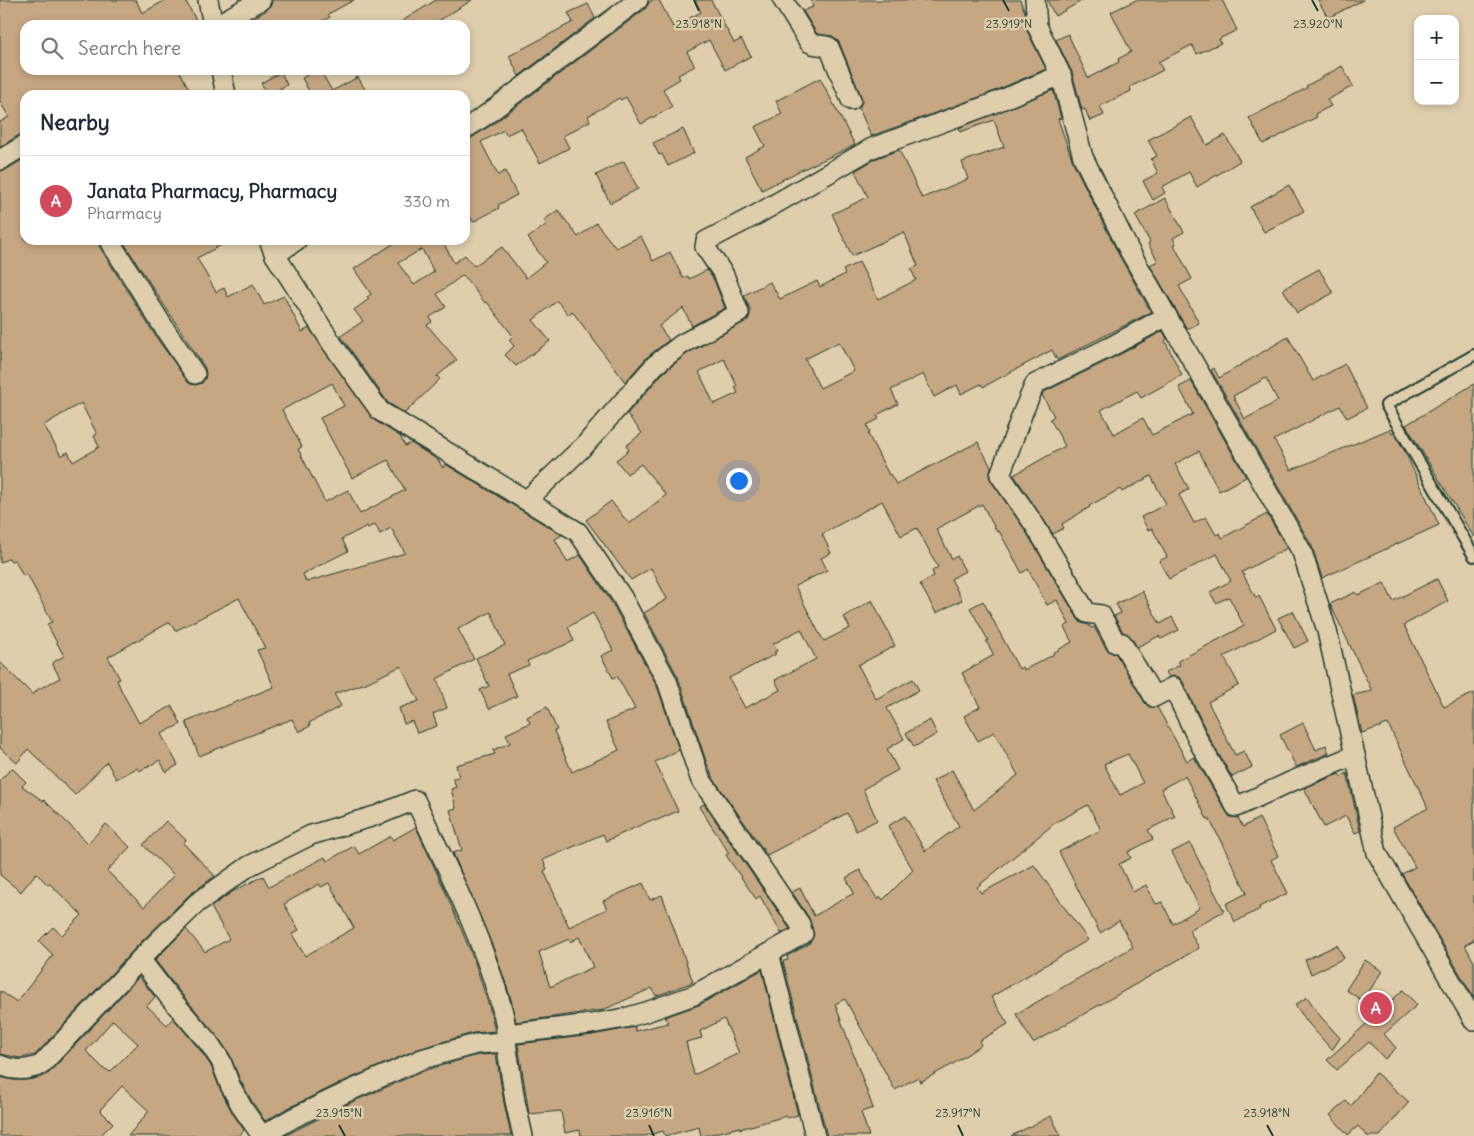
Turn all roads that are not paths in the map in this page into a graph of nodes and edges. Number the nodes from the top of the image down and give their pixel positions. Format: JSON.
{"nodes":[{"id":1,"x":208,"y":0,"type":"edge"},
{"id":2,"x":261,"y":0,"type":"edge"},
{"id":3,"x":638,"y":0,"type":"edge"},
{"id":4,"x":783,"y":0,"type":"edge"},
{"id":5,"x":1035,"y":0,"type":"edge"},
{"id":6,"x":214,"y":20,"type":"edge"},
{"id":7,"x":224,"y":20,"type":"edge"},
{"id":8,"x":222,"y":75,"type":"edge"},
{"id":9,"x":1061,"y":75,"type":"junction"},
{"id":10,"x":225,"y":90,"type":"edge"},
{"id":11,"x":851,"y":100,"type":"dead end"},
{"id":12,"x":470,"y":126,"type":"edge"},
{"id":13,"x":20,"y":147,"type":"edge"},
{"id":14,"x":2,"y":156,"type":"edge"},
{"id":15,"x":112,"y":245,"type":"edge"},
{"id":16,"x":272,"y":248,"type":"edge"},
{"id":17,"x":1166,"y":316,"type":"junction"},
{"id":18,"x":1474,"y":355,"type":"edge"},
{"id":19,"x":195,"y":374,"type":"dead end"},
{"id":20,"x":527,"y":500,"type":"junction"},
{"id":21,"x":1474,"y":556,"type":"edge"},
{"id":22,"x":1355,"y":755,"type":"junction"},
{"id":23,"x":769,"y":953,"type":"junction"},
{"id":24,"x":140,"y":959,"type":"junction"},
{"id":25,"x":1474,"y":1021,"type":"edge"},
{"id":26,"x":506,"y":1038,"type":"junction"},
{"id":27,"x":0,"y":1065,"type":"edge"},
{"id":28,"x":262,"y":1136,"type":"edge"},
{"id":29,"x":524,"y":1136,"type":"edge"},
{"id":30,"x":815,"y":1136,"type":"edge"}],
"edges":[{"from":1,"to":6,"type":"street"},
{"from":2,"to":7,"type":"street"},
{"from":3,"to":12,"type":"street"},
{"from":4,"to":11,"type":"street"},
{"from":5,"to":9,"type":"street"},
{"from":8,"to":10,"type":"street"},
{"from":9,"to":17,"type":"street"},
{"from":9,"to":20,"type":"street"},
{"from":13,"to":14,"type":"street"},
{"from":15,"to":19,"type":"street"},
{"from":16,"to":20,"type":"street"},
{"from":17,"to":22,"type":"street"},
{"from":17,"to":22,"type":"street"},
{"from":18,"to":21,"type":"lane"},
{"from":20,"to":23,"type":"street"},
{"from":22,"to":25,"type":"street"},
{"from":23,"to":26,"type":"street"},
{"from":23,"to":30,"type":"street"},
{"from":24,"to":26,"type":"street"},
{"from":24,"to":27,"type":"street"},
{"from":24,"to":28,"type":"street"},
{"from":26,"to":28,"type":"street"},
{"from":26,"to":29,"type":"street"}]}
